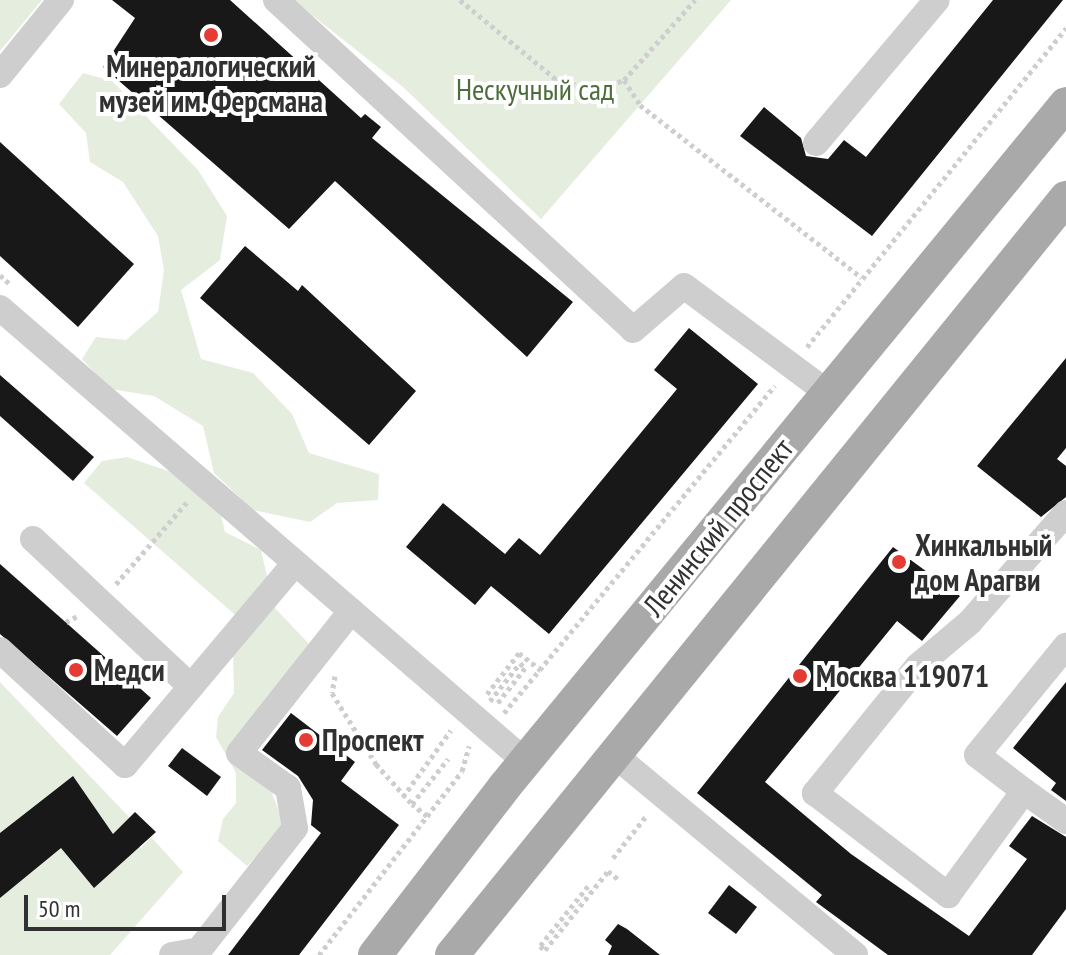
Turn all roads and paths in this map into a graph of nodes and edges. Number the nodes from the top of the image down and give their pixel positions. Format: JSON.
{"nodes":[{"id":1,"x":61,"y":0,"type":"edge"},
{"id":2,"x":276,"y":0,"type":"edge"},
{"id":3,"x":460,"y":0,"type":"edge"},
{"id":4,"x":695,"y":0,"type":"edge"},
{"id":5,"x":937,"y":0,"type":"edge"},
{"id":6,"x":1066,"y":28,"type":"edge"},
{"id":7,"x":0,"y":75,"type":"edge"},
{"id":8,"x":624,"y":80,"type":"junction"},
{"id":9,"x":1066,"y":104,"type":"edge"},
{"id":10,"x":816,"y":143,"type":"dead end"},
{"id":11,"x":1066,"y":198,"type":"edge"},
{"id":12,"x":862,"y":278,"type":"junction"},
{"id":13,"x":0,"y":308,"type":"edge"},
{"id":14,"x":792,"y":365,"type":"junction"},
{"id":15,"x":828,"y":393,"type":"junction"},
{"id":16,"x":188,"y":500,"type":"dead end"},
{"id":17,"x":1066,"y":513,"type":"edge"},
{"id":18,"x":33,"y":539,"type":"dead end"},
{"id":19,"x":295,"y":563,"type":"junction"},
{"id":20,"x":101,"y":602,"type":"junction"},
{"id":21,"x":351,"y":611,"type":"junction"},
{"id":22,"x":66,"y":622,"type":"dead end"},
{"id":23,"x":333,"y":633,"type":"junction"},
{"id":24,"x":1066,"y":646,"type":"edge"},
{"id":25,"x":0,"y":650,"type":"edge"},
{"id":26,"x":543,"y":672,"type":"junction"},
{"id":27,"x":191,"y":687,"type":"junction"},
{"id":28,"x":490,"y":715,"type":"junction"},
{"id":29,"x":456,"y":724,"type":"dead end"},
{"id":30,"x":612,"y":753,"type":"junction"},
{"id":31,"x":448,"y":759,"type":"dead end"},
{"id":32,"x":525,"y":761,"type":"junction"},
{"id":33,"x":1024,"y":791,"type":"junction"},
{"id":34,"x":403,"y":797,"type":"junction"},
{"id":35,"x":412,"y":804,"type":"junction"},
{"id":36,"x":427,"y":816,"type":"junction"},
{"id":37,"x":1066,"y":821,"type":"edge"},
{"id":38,"x":639,"y":826,"type":"dead end"},
{"id":39,"x":613,"y":858,"type":"dead end"},
{"id":40,"x":618,"y":879,"type":"dead end"},
{"id":41,"x":588,"y":886,"type":"dead end"},
{"id":42,"x":172,"y":955,"type":"edge"},
{"id":43,"x":319,"y":955,"type":"edge"},
{"id":44,"x":375,"y":955,"type":"edge"},
{"id":45,"x":452,"y":955,"type":"edge"},
{"id":46,"x":855,"y":955,"type":"edge"}],
"edges":[{"from":1,"to":7,"type":"lane"},
{"from":2,"to":14,"type":"lane"},
{"from":3,"to":8,"type":"path"},
{"from":4,"to":8,"type":"path"},
{"from":5,"to":10,"type":"lane"},
{"from":6,"to":12,"type":"path"},
{"from":8,"to":12,"type":"path"},
{"from":9,"to":15,"type":"main road","name":"Ленинский проспект"},
{"from":11,"to":30,"type":"main road","name":"Ленинский проспект"},
{"from":12,"to":14,"type":"path"},
{"from":13,"to":19,"type":"lane"},
{"from":14,"to":15,"type":"lane"},
{"from":14,"to":26,"type":"path"},
{"from":15,"to":32,"type":"main road","name":"Ленинский проспект"},
{"from":16,"to":20,"type":"path"},
{"from":17,"to":33,"type":"lane"},
{"from":18,"to":20,"type":"lane"},
{"from":19,"to":21,"type":"lane"},
{"from":19,"to":27,"type":"lane"},
{"from":20,"to":22,"type":"path"},
{"from":20,"to":27,"type":"lane"},
{"from":21,"to":23,"type":"lane"},
{"from":21,"to":28,"type":"lane"},
{"from":23,"to":34,"type":"path"},
{"from":23,"to":42,"type":"lane"},
{"from":24,"to":33,"type":"lane"},
{"from":25,"to":27,"type":"lane"},
{"from":26,"to":28,"type":"path"},
{"from":26,"to":28,"type":"path"},
{"from":28,"to":32,"type":"lane"},
{"from":28,"to":36,"type":"path"},
{"from":29,"to":34,"type":"path"},
{"from":30,"to":45,"type":"main road","name":"Ленинский проспект"},
{"from":30,"to":46,"type":"lane"},
{"from":31,"to":35,"type":"path"},
{"from":32,"to":44,"type":"main road","name":"Ленинский проспект"},
{"from":33,"to":37,"type":"lane"},
{"from":34,"to":35,"type":"path"},
{"from":35,"to":36,"type":"path"},
{"from":36,"to":43,"type":"path"},
{"from":38,"to":39,"type":"path"},
{"from":40,"to":41,"type":"path"}]}
